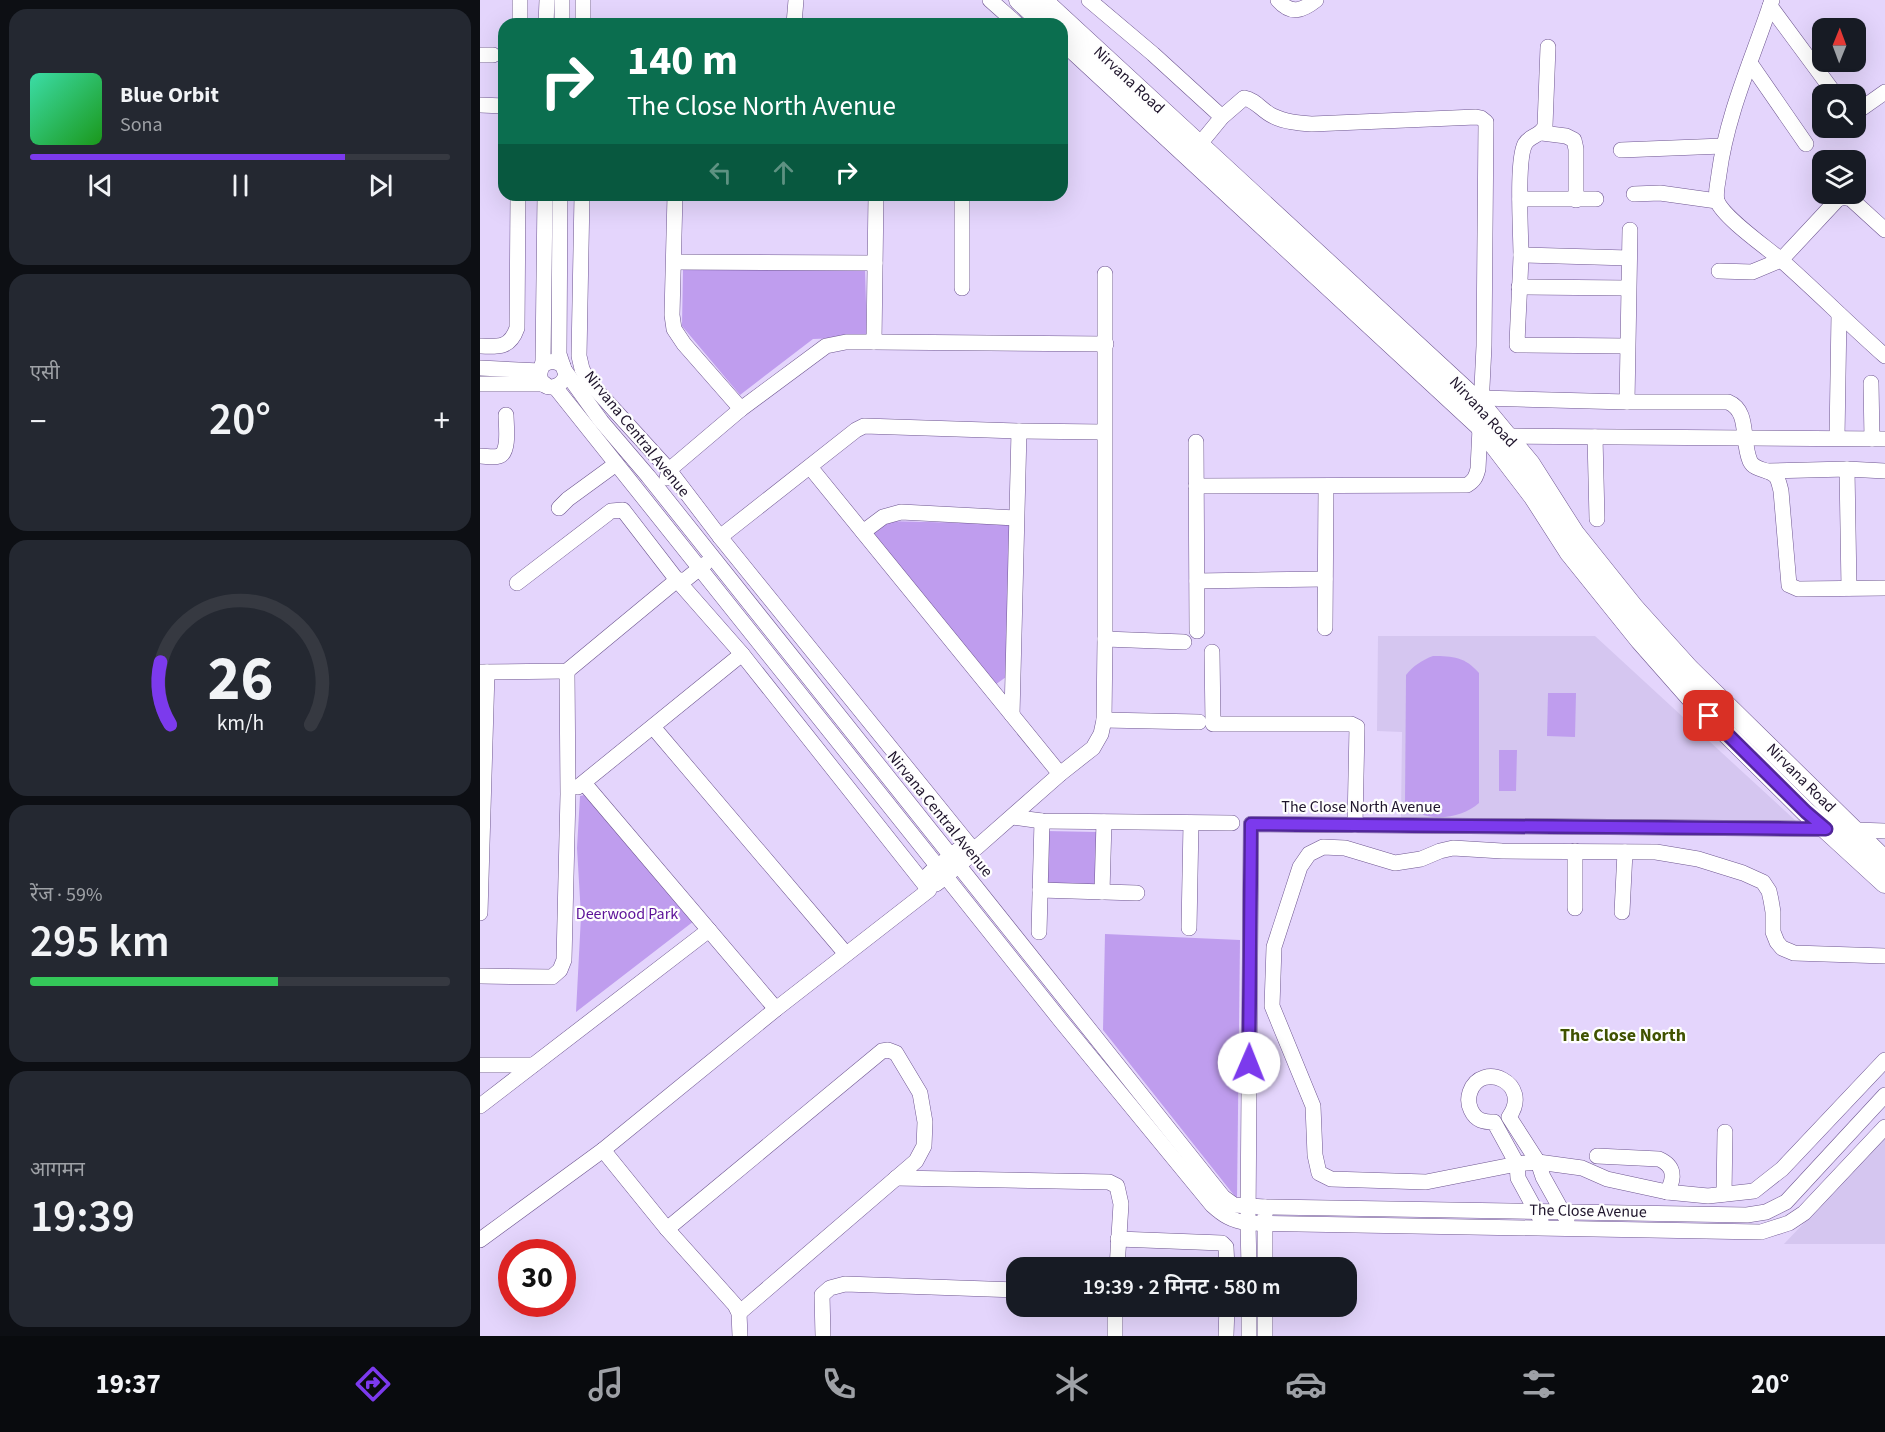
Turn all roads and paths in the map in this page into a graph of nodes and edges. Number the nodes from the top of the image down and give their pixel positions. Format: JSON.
{"nodes":[{"id":1,"x":520,"y":0,"type":"edge"},
{"id":2,"x":547,"y":0,"type":"edge"},
{"id":3,"x":562,"y":0,"type":"edge"},
{"id":4,"x":583,"y":0,"type":"edge"},
{"id":5,"x":796,"y":0,"type":"edge"},
{"id":6,"x":990,"y":0,"type":"edge"},
{"id":7,"x":1019,"y":0,"type":"edge"},
{"id":8,"x":1042,"y":0,"type":"edge"},
{"id":9,"x":1089,"y":0,"type":"edge"},
{"id":10,"x":1278,"y":0,"type":"edge"},
{"id":11,"x":1316,"y":0,"type":"edge"},
{"id":12,"x":1771,"y":3,"type":"edge"},
{"id":13,"x":520,"y":18,"type":"edge"},
{"id":14,"x":546,"y":18,"type":"edge"},
{"id":15,"x":562,"y":18,"type":"edge"},
{"id":16,"x":583,"y":18,"type":"edge"},
{"id":17,"x":794,"y":18,"type":"edge"},
{"id":18,"x":1010,"y":18,"type":"edge"},
{"id":19,"x":1038,"y":18,"type":"edge"},
{"id":20,"x":1055,"y":18,"type":"edge"},
{"id":21,"x":1068,"y":34,"type":"edge"},
{"id":22,"x":1068,"y":35,"type":"edge"},
{"id":23,"x":1548,"y":47,"type":"dead end"},
{"id":24,"x":1750,"y":63,"type":"junction"},
{"id":25,"x":1828,"y":84,"type":"edge"},
{"id":26,"x":1883,"y":97,"type":"edge"},
{"id":27,"x":480,"y":105,"type":"edge"},
{"id":28,"x":498,"y":106,"type":"edge"},
{"id":29,"x":1866,"y":106,"type":"edge"},
{"id":30,"x":1222,"y":117,"type":"junction"},
{"id":31,"x":1542,"y":133,"type":"junction"},
{"id":32,"x":1806,"y":144,"type":"dead end"},
{"id":33,"x":1199,"y":145,"type":"junction"},
{"id":34,"x":1723,"y":146,"type":"junction"},
{"id":35,"x":1622,"y":150,"type":"dead end"},
{"id":36,"x":1634,"y":194,"type":"dead end"},
{"id":37,"x":1520,"y":199,"type":"junction"},
{"id":38,"x":1596,"y":199,"type":"dead end"},
{"id":39,"x":1576,"y":200,"type":"junction"},
{"id":40,"x":518,"y":201,"type":"edge"},
{"id":41,"x":545,"y":201,"type":"edge"},
{"id":42,"x":561,"y":201,"type":"edge"},
{"id":43,"x":582,"y":201,"type":"edge"},
{"id":44,"x":675,"y":201,"type":"edge"},
{"id":45,"x":876,"y":201,"type":"edge"},
{"id":46,"x":962,"y":201,"type":"edge"},
{"id":47,"x":1717,"y":201,"type":"junction"},
{"id":48,"x":1630,"y":230,"type":"dead end"},
{"id":49,"x":1885,"y":230,"type":"edge"},
{"id":50,"x":1521,"y":255,"type":"junction"},
{"id":51,"x":1629,"y":258,"type":"junction"},
{"id":52,"x":1781,"y":260,"type":"junction"},
{"id":53,"x":674,"y":262,"type":"junction"},
{"id":54,"x":875,"y":263,"type":"junction"},
{"id":55,"x":1719,"y":271,"type":"dead end"},
{"id":56,"x":1105,"y":274,"type":"dead end"},
{"id":57,"x":1519,"y":287,"type":"junction"},
{"id":58,"x":962,"y":288,"type":"dead end"},
{"id":59,"x":1628,"y":288,"type":"junction"},
{"id":60,"x":1839,"y":314,"type":"junction"},
{"id":61,"x":874,"y":342,"type":"junction"},
{"id":62,"x":1106,"y":344,"type":"junction"},
{"id":63,"x":480,"y":346,"type":"edge"},
{"id":64,"x":1627,"y":346,"type":"junction"},
{"id":65,"x":1885,"y":356,"type":"edge"},
{"id":66,"x":480,"y":368,"type":"edge"},
{"id":67,"x":564,"y":369,"type":"junction"},
{"id":68,"x":545,"y":377,"type":"junction"},
{"id":69,"x":1871,"y":383,"type":"dead end"},
{"id":70,"x":480,"y":384,"type":"edge"},
{"id":71,"x":1481,"y":401,"type":"junction"},
{"id":72,"x":1627,"y":402,"type":"junction"},
{"id":73,"x":741,"y":409,"type":"junction"},
{"id":74,"x":506,"y":415,"type":"dead end"},
{"id":75,"x":1479,"y":425,"type":"junction"},
{"id":76,"x":1019,"y":431,"type":"junction"},
{"id":77,"x":1104,"y":432,"type":"junction"},
{"id":78,"x":1508,"y":436,"type":"junction"},
{"id":79,"x":1595,"y":437,"type":"junction"},
{"id":80,"x":1744,"y":438,"type":"junction"},
{"id":81,"x":1837,"y":438,"type":"junction"},
{"id":82,"x":1878,"y":439,"type":"edge"},
{"id":83,"x":1196,"y":442,"type":"dead end"},
{"id":84,"x":480,"y":456,"type":"edge"},
{"id":85,"x":616,"y":464,"type":"junction"},
{"id":86,"x":810,"y":467,"type":"junction"},
{"id":87,"x":1847,"y":469,"type":"junction"},
{"id":88,"x":669,"y":470,"type":"junction"},
{"id":89,"x":1767,"y":471,"type":"junction"},
{"id":90,"x":1885,"y":471,"type":"edge"},
{"id":91,"x":652,"y":482,"type":"junction"},
{"id":92,"x":1196,"y":486,"type":"junction"},
{"id":93,"x":1326,"y":487,"type":"junction"},
{"id":94,"x":559,"y":508,"type":"dead end"},
{"id":95,"x":1016,"y":518,"type":"junction"},
{"id":96,"x":1597,"y":519,"type":"dead end"},
{"id":97,"x":863,"y":532,"type":"junction"},
{"id":98,"x":720,"y":537,"type":"junction"},
{"id":99,"x":709,"y":554,"type":"junction"},
{"id":100,"x":696,"y":564,"type":"junction"},
{"id":101,"x":1325,"y":579,"type":"junction"},
{"id":102,"x":677,"y":580,"type":"junction"},
{"id":103,"x":1197,"y":581,"type":"junction"},
{"id":104,"x":517,"y":583,"type":"dead end"},
{"id":105,"x":1849,"y":588,"type":"junction"},
{"id":106,"x":1885,"y":588,"type":"edge"},
{"id":107,"x":1325,"y":628,"type":"dead end"},
{"id":108,"x":1197,"y":631,"type":"dead end"},
{"id":109,"x":1105,"y":639,"type":"junction"},
{"id":110,"x":1184,"y":642,"type":"dead end"},
{"id":111,"x":1212,"y":652,"type":"dead end"},
{"id":112,"x":742,"y":654,"type":"junction"},
{"id":113,"x":567,"y":671,"type":"junction"},
{"id":114,"x":483,"y":672,"type":"edge"},
{"id":115,"x":1012,"y":715,"type":"junction"},
{"id":116,"x":1104,"y":720,"type":"junction"},
{"id":117,"x":1199,"y":722,"type":"dead end"},
{"id":118,"x":653,"y":726,"type":"junction"},
{"id":119,"x":1060,"y":774,"type":"junction"},
{"id":120,"x":584,"y":783,"type":"junction"},
{"id":121,"x":568,"y":794,"type":"junction"},
{"id":122,"x":1012,"y":817,"type":"junction"},
{"id":123,"x":1042,"y":821,"type":"junction"},
{"id":124,"x":1104,"y":822,"type":"junction"},
{"id":125,"x":1191,"y":823,"type":"junction"},
{"id":126,"x":1232,"y":824,"type":"dead end"},
{"id":127,"x":1355,"y":825,"type":"junction"},
{"id":128,"x":1826,"y":829,"type":"junction"},
{"id":129,"x":1854,"y":830,"type":"junction"},
{"id":130,"x":1885,"y":831,"type":"edge"},
{"id":131,"x":971,"y":847,"type":"junction"},
{"id":132,"x":1575,"y":851,"type":"junction"},
{"id":133,"x":1625,"y":852,"type":"junction"},
{"id":134,"x":1885,"y":861,"type":"edge"},
{"id":135,"x":948,"y":866,"type":"junction"},
{"id":136,"x":1885,"y":883,"type":"edge"},
{"id":137,"x":925,"y":885,"type":"junction"},
{"id":138,"x":1040,"y":890,"type":"junction"},
{"id":139,"x":1102,"y":892,"type":"junction"},
{"id":140,"x":1137,"y":893,"type":"dead end"},
{"id":141,"x":1575,"y":908,"type":"dead end"},
{"id":142,"x":1622,"y":912,"type":"dead end"},
{"id":143,"x":480,"y":913,"type":"edge"},
{"id":144,"x":1189,"y":928,"type":"dead end"},
{"id":145,"x":709,"y":930,"type":"junction"},
{"id":146,"x":1039,"y":932,"type":"dead end"},
{"id":147,"x":846,"y":954,"type":"junction"},
{"id":148,"x":1885,"y":956,"type":"edge"},
{"id":149,"x":480,"y":976,"type":"edge"},
{"id":150,"x":776,"y":1008,"type":"junction"},
{"id":151,"x":1885,"y":1060,"type":"edge"},
{"id":152,"x":480,"y":1065,"type":"edge"},
{"id":153,"x":533,"y":1065,"type":"junction"},
{"id":154,"x":1885,"y":1095,"type":"edge"},
{"id":155,"x":480,"y":1106,"type":"edge"},
{"id":156,"x":1885,"y":1127,"type":"edge"},
{"id":157,"x":1725,"y":1132,"type":"dead end"},
{"id":158,"x":603,"y":1150,"type":"junction"},
{"id":159,"x":1597,"y":1156,"type":"dead end"},
{"id":160,"x":1538,"y":1162,"type":"junction"},
{"id":161,"x":1517,"y":1164,"type":"junction"},
{"id":162,"x":896,"y":1179,"type":"junction"},
{"id":163,"x":1667,"y":1192,"type":"junction"},
{"id":164,"x":1724,"y":1194,"type":"junction"},
{"id":165,"x":1248,"y":1207,"type":"junction"},
{"id":166,"x":1265,"y":1207,"type":"junction"},
{"id":167,"x":1538,"y":1212,"type":"junction"},
{"id":168,"x":1766,"y":1212,"type":"junction"},
{"id":169,"x":1564,"y":1213,"type":"junction"},
{"id":170,"x":1658,"y":1214,"type":"junction"},
{"id":171,"x":1712,"y":1215,"type":"junction"},
{"id":172,"x":1248,"y":1223,"type":"junction"},
{"id":173,"x":1265,"y":1223,"type":"junction"},
{"id":174,"x":667,"y":1228,"type":"junction"},
{"id":175,"x":1545,"y":1228,"type":"junction"},
{"id":176,"x":1572,"y":1229,"type":"junction"},
{"id":177,"x":1774,"y":1229,"type":"junction"},
{"id":178,"x":1657,"y":1230,"type":"junction"},
{"id":179,"x":1712,"y":1231,"type":"junction"},
{"id":180,"x":1118,"y":1239,"type":"junction"},
{"id":181,"x":480,"y":1240,"type":"edge"},
{"id":182,"x":1117,"y":1257,"type":"edge"},
{"id":183,"x":1226,"y":1257,"type":"edge"},
{"id":184,"x":1249,"y":1257,"type":"edge"},
{"id":185,"x":1265,"y":1257,"type":"edge"},
{"id":186,"x":1006,"y":1290,"type":"edge"},
{"id":187,"x":739,"y":1313,"type":"junction"},
{"id":188,"x":1115,"y":1317,"type":"edge"},
{"id":189,"x":1227,"y":1317,"type":"edge"},
{"id":190,"x":1249,"y":1317,"type":"edge"},
{"id":191,"x":1265,"y":1317,"type":"edge"},
{"id":192,"x":740,"y":1336,"type":"edge"},
{"id":193,"x":823,"y":1336,"type":"edge"},
{"id":194,"x":1115,"y":1336,"type":"edge"},
{"id":195,"x":1226,"y":1336,"type":"edge"},
{"id":196,"x":1249,"y":1336,"type":"edge"},
{"id":197,"x":1265,"y":1336,"type":"edge"}],
"edges":[{"from":1,"to":13,"type":"street"},
{"from":2,"to":14,"type":"street"},
{"from":3,"to":15,"type":"street"},
{"from":4,"to":16,"type":"street"},
{"from":5,"to":17,"type":"street"},
{"from":6,"to":18,"type":"street"},
{"from":7,"to":19,"type":"main road"},
{"from":8,"to":20,"type":"main road","name":"Nirvana Road"},
{"from":9,"to":30,"type":"street"},
{"from":10,"to":11,"type":"street"},
{"from":12,"to":24,"type":"street"},
{"from":12,"to":25,"type":"street"},
{"from":21,"to":33,"type":"main road","name":"Nirvana Road"},
{"from":22,"to":75,"type":"main road","name":"Nirvana Road"},
{"from":23,"to":31,"type":"street"},
{"from":24,"to":32,"type":"street"},
{"from":24,"to":34,"type":"street"},
{"from":26,"to":29,"type":"street"},
{"from":27,"to":28,"type":"street"},
{"from":30,"to":33,"type":"street"},
{"from":30,"to":71,"type":"street"},
{"from":31,"to":37,"type":"street"},
{"from":31,"to":39,"type":"street"},
{"from":33,"to":71,"type":"main road","name":"Nirvana Road"},
{"from":34,"to":35,"type":"street"},
{"from":34,"to":47,"type":"street"},
{"from":36,"to":47,"type":"street"},
{"from":37,"to":39,"type":"street"},
{"from":37,"to":50,"type":"street"},
{"from":38,"to":39,"type":"street"},
{"from":40,"to":63,"type":"street"},
{"from":41,"to":68,"type":"street"},
{"from":42,"to":67,"type":"street"},
{"from":43,"to":88,"type":"street"},
{"from":44,"to":53,"type":"street"},
{"from":45,"to":54,"type":"street"},
{"from":46,"to":58,"type":"street"},
{"from":47,"to":52,"type":"street"},
{"from":48,"to":51,"type":"street"},
{"from":49,"to":52,"type":"street"},
{"from":50,"to":51,"type":"street"},
{"from":50,"to":57,"type":"street"},
{"from":51,"to":59,"type":"street"},
{"from":52,"to":55,"type":"street"},
{"from":52,"to":60,"type":"street"},
{"from":53,"to":54,"type":"street"},
{"from":53,"to":73,"type":"street"},
{"from":54,"to":61,"type":"street"},
{"from":56,"to":62,"type":"street"},
{"from":57,"to":59,"type":"street"},
{"from":57,"to":64,"type":"street"},
{"from":59,"to":64,"type":"street"},
{"from":60,"to":65,"type":"street"},
{"from":60,"to":81,"type":"street"},
{"from":61,"to":62,"type":"street"},
{"from":61,"to":73,"type":"street"},
{"from":62,"to":77,"type":"street"},
{"from":64,"to":72,"type":"street"},
{"from":66,"to":68,"type":"street"},
{"from":67,"to":68,"type":"street"},
{"from":67,"to":68,"type":"street"},
{"from":67,"to":91,"type":"street","name":"Nirvana Central Avenue"},
{"from":68,"to":70,"type":"street"},
{"from":68,"to":85,"type":"street","name":"Nirvana Central Avenue"},
{"from":69,"to":82,"type":"street"},
{"from":71,"to":72,"type":"street"},
{"from":71,"to":75,"type":"street"},
{"from":71,"to":78,"type":"main road","name":"Nirvana Road"},
{"from":72,"to":80,"type":"street"},
{"from":73,"to":88,"type":"street"},
{"from":74,"to":84,"type":"street"},
{"from":75,"to":93,"type":"street"},
{"from":75,"to":128,"type":"main road","name":"Nirvana Road"},
{"from":76,"to":77,"type":"street"},
{"from":76,"to":86,"type":"street"},
{"from":76,"to":95,"type":"street"},
{"from":77,"to":109,"type":"street"},
{"from":78,"to":79,"type":"street"},
{"from":78,"to":129,"type":"main road","name":"Nirvana Road"},
{"from":79,"to":80,"type":"street"},
{"from":79,"to":96,"type":"street"},
{"from":80,"to":81,"type":"street"},
{"from":80,"to":89,"type":"street"},
{"from":81,"to":82,"type":"street"},
{"from":83,"to":92,"type":"street"},
{"from":85,"to":94,"type":"street"},
{"from":85,"to":100,"type":"street","name":"Nirvana Central Avenue"},
{"from":86,"to":97,"type":"street"},
{"from":86,"to":98,"type":"street"},
{"from":87,"to":89,"type":"street"},
{"from":87,"to":90,"type":"street"},
{"from":87,"to":105,"type":"street"},
{"from":88,"to":91,"type":"street"},
{"from":88,"to":98,"type":"street"},
{"from":89,"to":105,"type":"street"},
{"from":91,"to":99,"type":"street","name":"Nirvana Central Avenue"},
{"from":92,"to":93,"type":"street"},
{"from":92,"to":103,"type":"street"},
{"from":93,"to":101,"type":"street"},
{"from":95,"to":97,"type":"street"},
{"from":95,"to":115,"type":"street"},
{"from":97,"to":115,"type":"street"},
{"from":98,"to":131,"type":"street"},
{"from":99,"to":100,"type":"street"},
{"from":99,"to":135,"type":"street","name":"Nirvana Central Avenue"},
{"from":100,"to":102,"type":"street"},
{"from":100,"to":135,"type":"street","name":"Nirvana Central Avenue"},
{"from":101,"to":103,"type":"street"},
{"from":101,"to":107,"type":"street"},
{"from":102,"to":104,"type":"street"},
{"from":102,"to":112,"type":"street"},
{"from":102,"to":113,"type":"street"},
{"from":103,"to":108,"type":"street"},
{"from":105,"to":106,"type":"street"},
{"from":109,"to":110,"type":"street"},
{"from":109,"to":116,"type":"street"},
{"from":111,"to":127,"type":"street"},
{"from":112,"to":118,"type":"street"},
{"from":112,"to":137,"type":"street"},
{"from":113,"to":114,"type":"street"},
{"from":113,"to":121,"type":"street"},
{"from":114,"to":143,"type":"street"},
{"from":115,"to":119,"type":"street"},
{"from":116,"to":117,"type":"street"},
{"from":116,"to":119,"type":"street"},
{"from":118,"to":120,"type":"street"},
{"from":118,"to":147,"type":"street"},
{"from":119,"to":122,"type":"street"},
{"from":120,"to":121,"type":"street"},
{"from":120,"to":145,"type":"street"},
{"from":121,"to":149,"type":"street"},
{"from":122,"to":123,"type":"street"},
{"from":122,"to":131,"type":"street"},
{"from":123,"to":124,"type":"street"},
{"from":123,"to":138,"type":"street"},
{"from":124,"to":125,"type":"street"},
{"from":124,"to":139,"type":"street"},
{"from":125,"to":126,"type":"street"},
{"from":125,"to":144,"type":"street"},
{"from":127,"to":128,"type":"street","name":"The Close North Avenue"},
{"from":127,"to":165,"type":"street","name":"The Close North Avenue"},
{"from":128,"to":129,"type":"street","name":"The Close North Avenue"},
{"from":128,"to":136,"type":"main road","name":"Nirvana Road"},
{"from":129,"to":130,"type":"street","name":"The Close North Avenue"},
{"from":129,"to":134,"type":"main road","name":"Nirvana Road"},
{"from":131,"to":135,"type":"street"},
{"from":132,"to":133,"type":"street"},
{"from":132,"to":141,"type":"street"},
{"from":132,"to":161,"type":"street"},
{"from":133,"to":142,"type":"street"},
{"from":133,"to":148,"type":"street"},
{"from":135,"to":137,"type":"street"},
{"from":135,"to":165,"type":"street","name":"Nirvana Central Avenue"},
{"from":135,"to":172,"type":"street","name":"Nirvana Central Avenue"},
{"from":137,"to":147,"type":"street"},
{"from":138,"to":139,"type":"street"},
{"from":138,"to":146,"type":"street"},
{"from":139,"to":140,"type":"street"},
{"from":145,"to":150,"type":"street"},
{"from":145,"to":153,"type":"street"},
{"from":147,"to":150,"type":"street"},
{"from":150,"to":158,"type":"street"},
{"from":151,"to":164,"type":"street"},
{"from":152,"to":153,"type":"street"},
{"from":153,"to":155,"type":"street"},
{"from":154,"to":168,"type":"street","name":"The Close Avenue"},
{"from":156,"to":177,"type":"street","name":"The Close Avenue"},
{"from":157,"to":164,"type":"street"},
{"from":158,"to":174,"type":"street"},
{"from":158,"to":181,"type":"street"},
{"from":159,"to":163,"type":"street"},
{"from":160,"to":161,"type":"street"},
{"from":160,"to":161,"type":"street"},
{"from":160,"to":163,"type":"street"},
{"from":160,"to":169,"type":"street"},
{"from":161,"to":167,"type":"street"},
{"from":162,"to":174,"type":"street"},
{"from":162,"to":180,"type":"street"},
{"from":162,"to":187,"type":"street"},
{"from":163,"to":164,"type":"street"},
{"from":165,"to":166,"type":"street","name":"Nirvana Central Avenue"},
{"from":165,"to":172,"type":"street"},
{"from":166,"to":167,"type":"street","name":"The Close Avenue"},
{"from":166,"to":173,"type":"street"},
{"from":167,"to":169,"type":"street","name":"The Close Avenue"},
{"from":167,"to":175,"type":"street"},
{"from":168,"to":171,"type":"street","name":"The Close Avenue"},
{"from":168,"to":177,"type":"street"},
{"from":169,"to":170,"type":"street","name":"The Close Avenue"},
{"from":169,"to":176,"type":"street"},
{"from":170,"to":171,"type":"street","name":"The Close Avenue"},
{"from":170,"to":178,"type":"street"},
{"from":171,"to":179,"type":"street"},
{"from":172,"to":173,"type":"street","name":"The Close Avenue"},
{"from":172,"to":184,"type":"street"},
{"from":173,"to":175,"type":"street","name":"The Close Avenue"},
{"from":173,"to":185,"type":"street"},
{"from":174,"to":187,"type":"street"},
{"from":175,"to":176,"type":"street","name":"The Close Avenue"},
{"from":176,"to":178,"type":"street","name":"The Close Avenue"},
{"from":177,"to":179,"type":"street","name":"The Close Avenue"},
{"from":178,"to":179,"type":"street","name":"The Close Avenue"},
{"from":180,"to":182,"type":"street"},
{"from":180,"to":183,"type":"street"},
{"from":186,"to":193,"type":"street"},
{"from":187,"to":192,"type":"street"},
{"from":188,"to":194,"type":"street"},
{"from":189,"to":195,"type":"street"},
{"from":190,"to":196,"type":"street"},
{"from":191,"to":197,"type":"street"}]}
